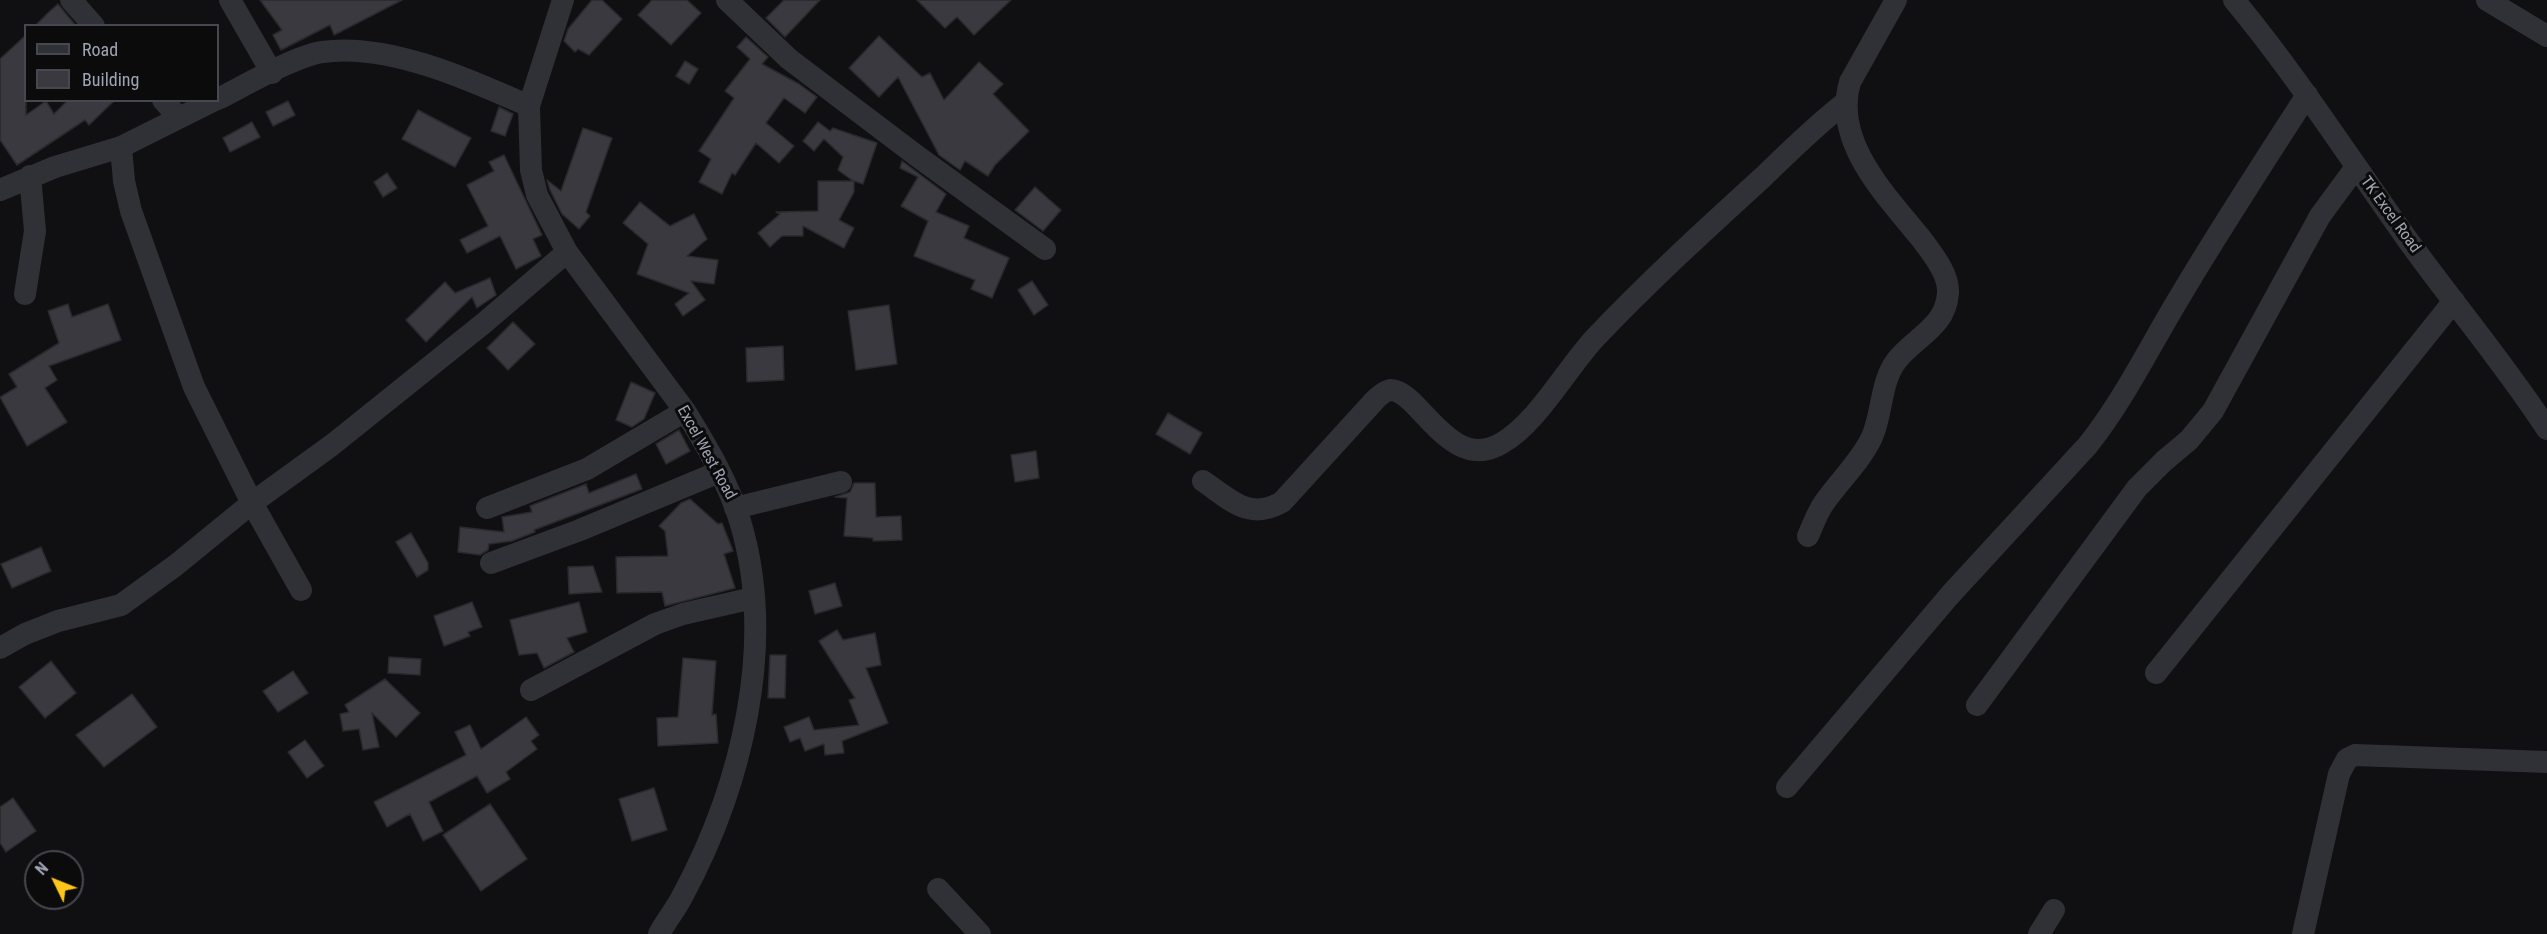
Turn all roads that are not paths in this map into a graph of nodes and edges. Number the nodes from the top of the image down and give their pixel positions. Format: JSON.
{"nodes":[{"id":1,"x":71,"y":0,"type":"edge"},
{"id":2,"x":230,"y":0,"type":"edge"},
{"id":3,"x":563,"y":0,"type":"edge"},
{"id":4,"x":727,"y":0,"type":"edge"},
{"id":5,"x":1896,"y":0,"type":"edge"},
{"id":6,"x":2234,"y":0,"type":"edge"},
{"id":7,"x":2487,"y":0,"type":"edge"},
{"id":8,"x":92,"y":24,"type":"edge"},
{"id":9,"x":2547,"y":36,"type":"edge"},
{"id":10,"x":272,"y":73,"type":"junction"},
{"id":11,"x":2307,"y":95,"type":"junction"},
{"id":12,"x":219,"y":99,"type":"edge"},
{"id":13,"x":165,"y":102,"type":"edge"},
{"id":14,"x":212,"y":102,"type":"edge"},
{"id":15,"x":1846,"y":102,"type":"junction"},
{"id":16,"x":530,"y":106,"type":"junction"},
{"id":17,"x":179,"y":118,"type":"junction"},
{"id":18,"x":121,"y":147,"type":"junction"},
{"id":19,"x":2356,"y":167,"type":"junction"},
{"id":20,"x":30,"y":176,"type":"junction"},
{"id":21,"x":0,"y":190,"type":"edge"},
{"id":22,"x":1046,"y":249,"type":"dead end"},
{"id":23,"x":567,"y":252,"type":"junction"},
{"id":24,"x":25,"y":294,"type":"dead end"},
{"id":25,"x":2454,"y":301,"type":"junction"},
{"id":26,"x":684,"y":411,"type":"junction"},
{"id":27,"x":2547,"y":429,"type":"edge"},
{"id":28,"x":719,"y":472,"type":"junction"},
{"id":29,"x":1203,"y":480,"type":"dead end"},
{"id":30,"x":841,"y":482,"type":"dead end"},
{"id":31,"x":252,"y":503,"type":"junction"},
{"id":32,"x":487,"y":508,"type":"dead end"},
{"id":33,"x":735,"y":508,"type":"junction"},
{"id":34,"x":1808,"y":536,"type":"dead end"},
{"id":35,"x":491,"y":562,"type":"dead end"},
{"id":36,"x":301,"y":590,"type":"dead end"},
{"id":37,"x":753,"y":598,"type":"junction"},
{"id":38,"x":0,"y":648,"type":"edge"},
{"id":39,"x":2156,"y":673,"type":"dead end"},
{"id":40,"x":531,"y":690,"type":"dead end"},
{"id":41,"x":1977,"y":705,"type":"dead end"},
{"id":42,"x":2547,"y":762,"type":"edge"},
{"id":43,"x":1787,"y":788,"type":"dead end"},
{"id":44,"x":938,"y":889,"type":"dead end"},
{"id":45,"x":2054,"y":910,"type":"dead end"},
{"id":46,"x":659,"y":934,"type":"edge"},
{"id":47,"x":980,"y":934,"type":"edge"},
{"id":48,"x":2039,"y":934,"type":"edge"},
{"id":49,"x":2303,"y":934,"type":"edge"}],
"edges":[{"from":1,"to":8,"type":"street"},
{"from":2,"to":10,"type":"street"},
{"from":3,"to":16,"type":"street","name":"Excel West Road"},
{"from":4,"to":22,"type":"street"},
{"from":5,"to":15,"type":"street"},
{"from":6,"to":11,"type":"street","name":"TK Excel Road"},
{"from":7,"to":9,"type":"street"},
{"from":10,"to":12,"type":"street"},
{"from":10,"to":16,"type":"street"},
{"from":11,"to":19,"type":"street","name":"TK Excel Road"},
{"from":11,"to":43,"type":"street"},
{"from":13,"to":17,"type":"street"},
{"from":14,"to":17,"type":"street"},
{"from":15,"to":29,"type":"street"},
{"from":15,"to":34,"type":"street"},
{"from":16,"to":23,"type":"street","name":"Excel West Road"},
{"from":17,"to":18,"type":"street"},
{"from":18,"to":20,"type":"street"},
{"from":18,"to":31,"type":"street"},
{"from":19,"to":25,"type":"street","name":"TK Excel Road"},
{"from":19,"to":41,"type":"street"},
{"from":20,"to":21,"type":"street"},
{"from":20,"to":24,"type":"street"},
{"from":23,"to":26,"type":"street","name":"Excel West Road"},
{"from":23,"to":31,"type":"street"},
{"from":25,"to":27,"type":"street","name":"TK Excel Road"},
{"from":25,"to":39,"type":"street"},
{"from":26,"to":28,"type":"street","name":"Excel West Road"},
{"from":26,"to":32,"type":"street"},
{"from":28,"to":33,"type":"street","name":"Excel West Road"},
{"from":28,"to":35,"type":"street"},
{"from":30,"to":33,"type":"street"},
{"from":31,"to":36,"type":"street"},
{"from":31,"to":38,"type":"street"},
{"from":33,"to":37,"type":"street","name":"Excel West Road"},
{"from":37,"to":40,"type":"street"},
{"from":37,"to":46,"type":"street","name":"Excel West Road"},
{"from":42,"to":49,"type":"street"},
{"from":44,"to":47,"type":"street"},
{"from":45,"to":48,"type":"street"}]}
